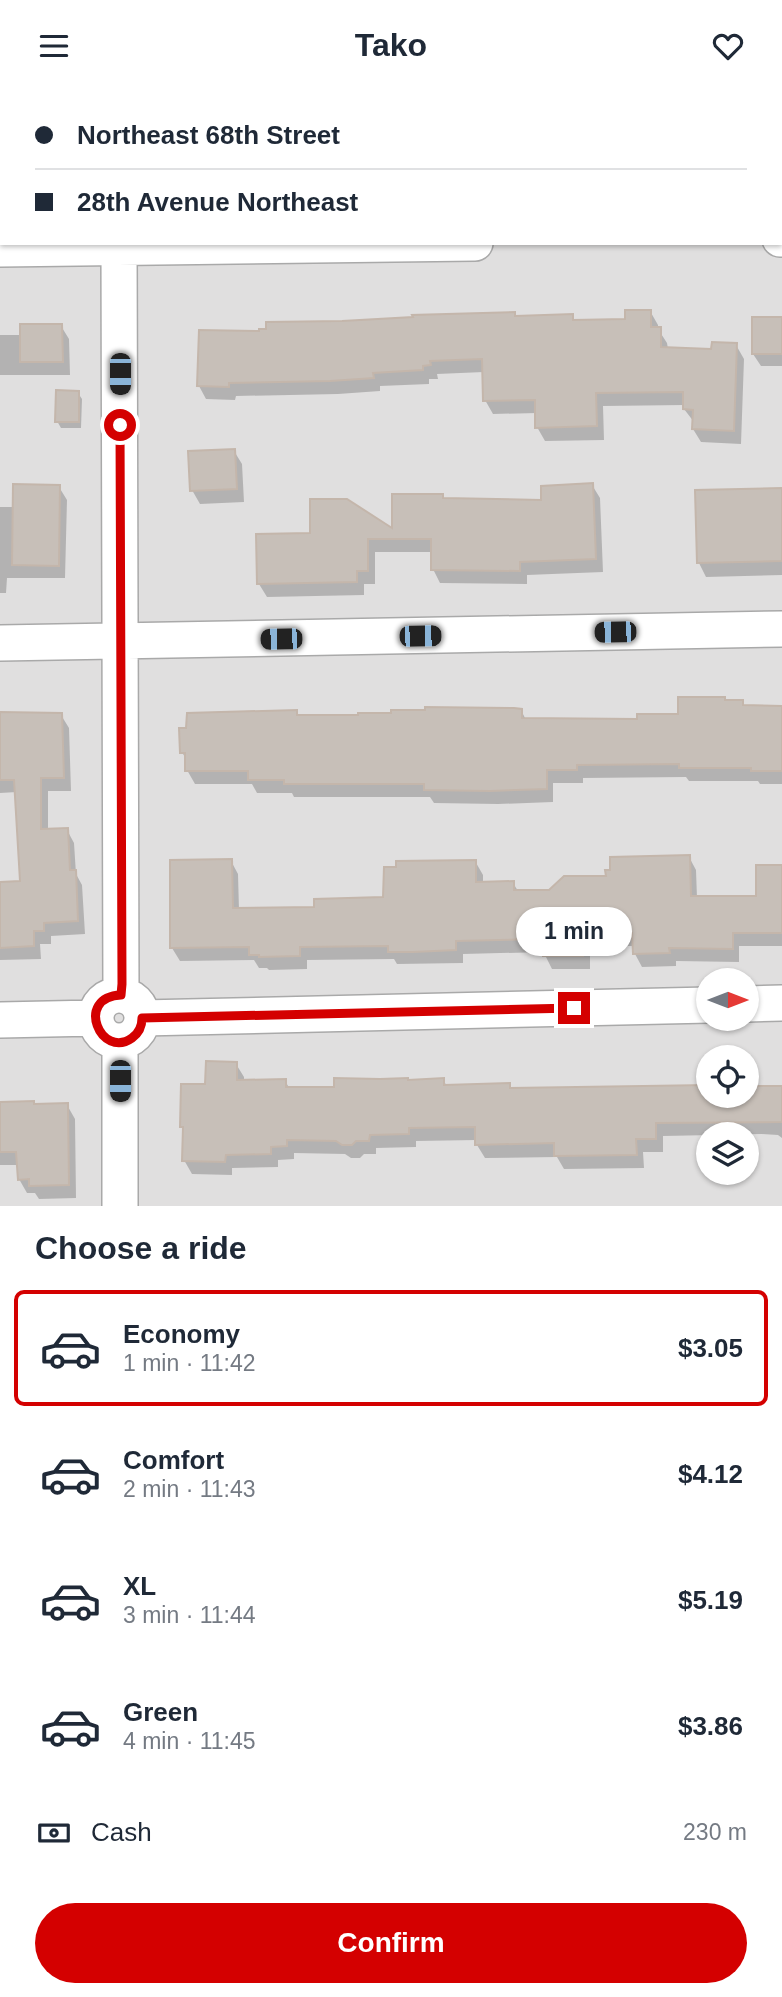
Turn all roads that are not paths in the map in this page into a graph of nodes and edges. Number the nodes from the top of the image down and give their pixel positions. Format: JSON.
{"nodes":[{"id":1,"x":238,"y":245,"type":"edge"},
{"id":2,"x":119,"y":246,"type":"edge"},
{"id":3,"x":0,"y":250,"type":"edge"},
{"id":4,"x":782,"y":629,"type":"edge"},
{"id":5,"x":121,"y":641,"type":"junction"},
{"id":6,"x":0,"y":643,"type":"edge"},
{"id":7,"x":782,"y":1003,"type":"edge"},
{"id":8,"x":760,"y":1004,"type":"edge"},
{"id":9,"x":696,"y":1005,"type":"edge"},
{"id":10,"x":120,"y":1018,"type":"junction"},
{"id":11,"x":0,"y":1020,"type":"edge"},
{"id":12,"x":120,"y":1206,"type":"edge"}],
"edges":[{"from":1,"to":2,"type":"street"},
{"from":2,"to":3,"type":"street"},
{"from":2,"to":5,"type":"street"},
{"from":4,"to":5,"type":"street"},
{"from":5,"to":6,"type":"street"},
{"from":5,"to":10,"type":"street"},
{"from":7,"to":8,"type":"street"},
{"from":9,"to":10,"type":"street"},
{"from":10,"to":11,"type":"street"},
{"from":10,"to":12,"type":"street"}]}
